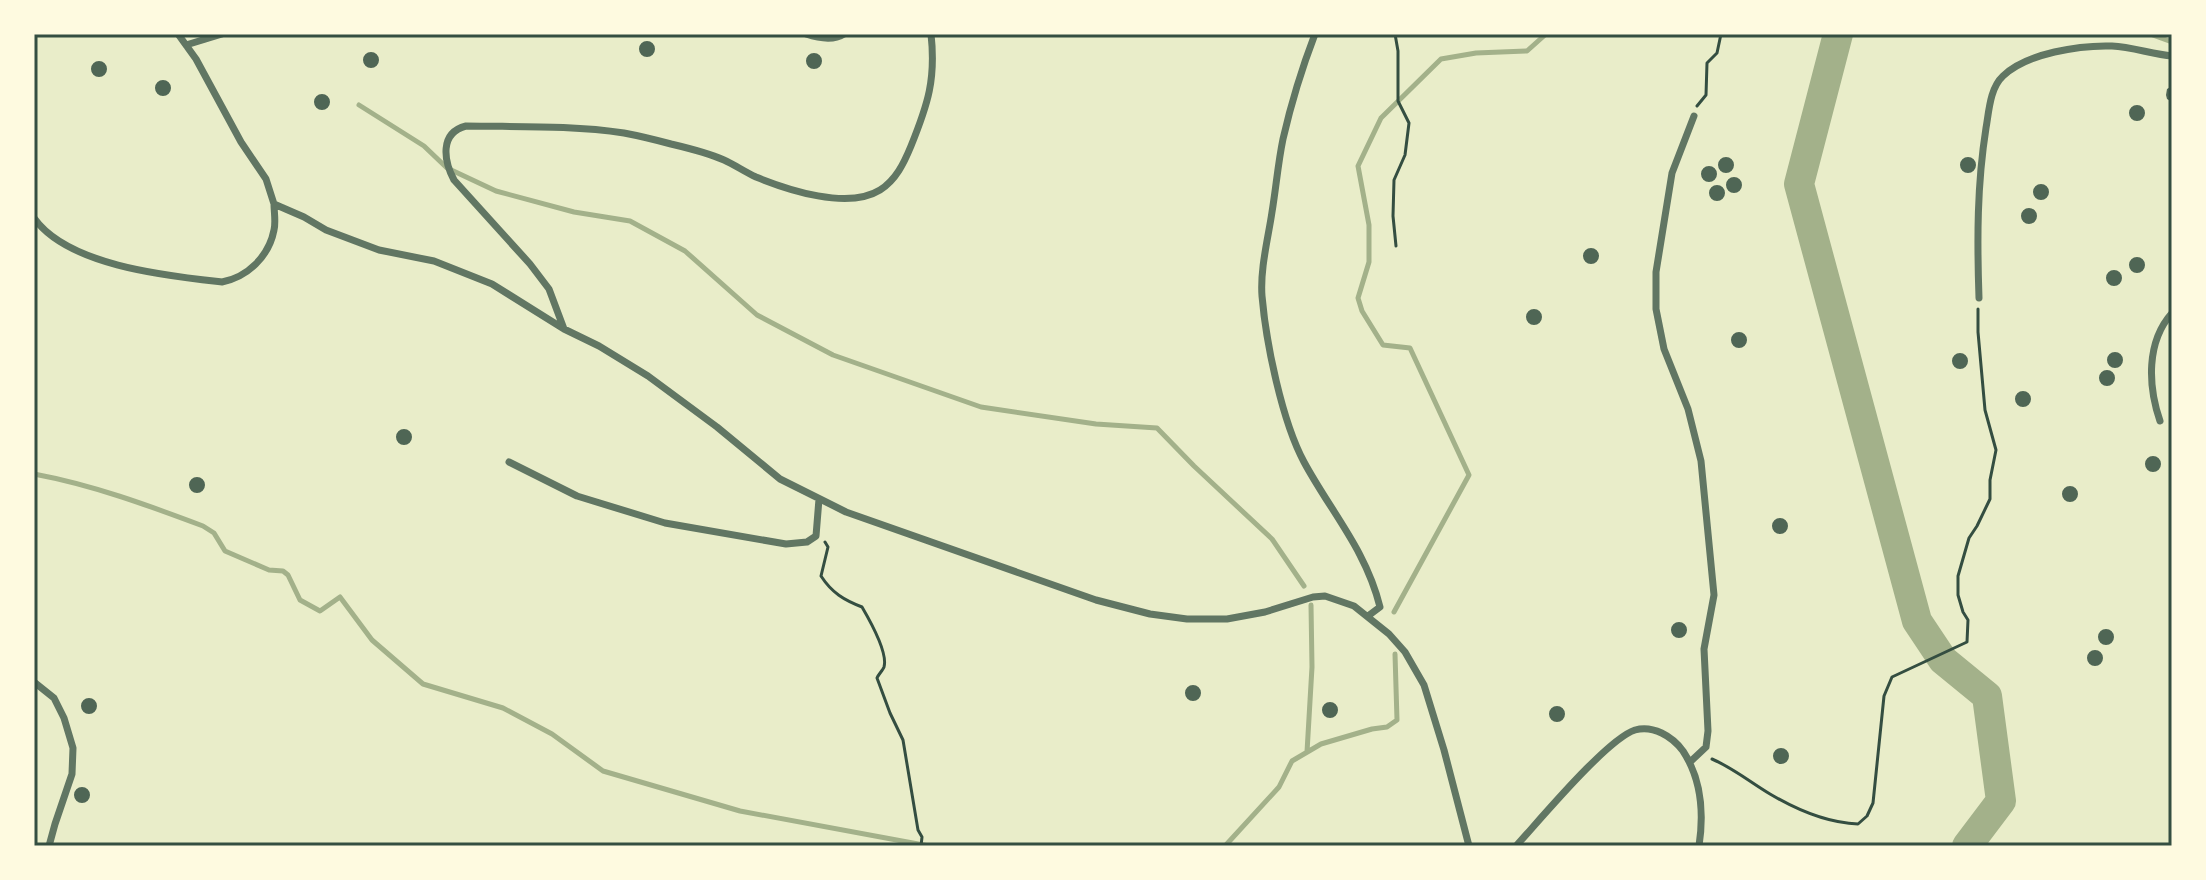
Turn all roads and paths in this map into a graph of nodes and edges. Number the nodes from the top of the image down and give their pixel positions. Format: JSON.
{"nodes":[{"id":1,"x":178,"y":34,"type":"edge"},
{"id":2,"x":222,"y":34,"type":"edge"},
{"id":3,"x":806,"y":34,"type":"edge"},
{"id":4,"x":844,"y":34,"type":"edge"},
{"id":5,"x":931,"y":34,"type":"edge"},
{"id":6,"x":1315,"y":34,"type":"edge"},
{"id":7,"x":1395,"y":34,"type":"edge"},
{"id":8,"x":1721,"y":34,"type":"edge"},
{"id":9,"x":186,"y":45,"type":"junction"},
{"id":10,"x":2172,"y":56,"type":"edge"},
{"id":11,"x":1693,"y":119,"type":"joint"},
{"id":12,"x":274,"y":204,"type":"junction"},
{"id":13,"x":34,"y":218,"type":"edge"},
{"id":14,"x":1396,"y":246,"type":"dead end"},
{"id":15,"x":1979,"y":298,"type":"joint"},
{"id":16,"x":2172,"y":313,"type":"edge"},
{"id":17,"x":564,"y":329,"type":"junction"},
{"id":18,"x":2160,"y":421,"type":"dead end"},
{"id":19,"x":509,"y":462,"type":"dead end"},
{"id":20,"x":819,"y":499,"type":"junction"},
{"id":21,"x":816,"y":536,"type":"junction"},
{"id":22,"x":1368,"y":616,"type":"junction"},
{"id":23,"x":34,"y":682,"type":"edge"},
{"id":24,"x":1700,"y":754,"type":"junction"},
{"id":25,"x":1690,"y":762,"type":"junction"},
{"id":26,"x":49,"y":846,"type":"edge"},
{"id":27,"x":921,"y":846,"type":"edge"},
{"id":28,"x":1469,"y":846,"type":"edge"},
{"id":29,"x":1516,"y":846,"type":"edge"},
{"id":30,"x":1699,"y":846,"type":"edge"}],
"edges":[{"from":1,"to":9,"type":"street"},
{"from":2,"to":9,"type":"street"},
{"from":3,"to":4,"type":"street"},
{"from":5,"to":17,"type":"street"},
{"from":6,"to":22,"type":"street"},
{"from":7,"to":14,"type":"path"},
{"from":8,"to":11,"type":"path"},
{"from":9,"to":12,"type":"street"},
{"from":10,"to":15,"type":"street"},
{"from":11,"to":24,"type":"street"},
{"from":12,"to":13,"type":"street"},
{"from":12,"to":17,"type":"street"},
{"from":15,"to":24,"type":"path"},
{"from":16,"to":18,"type":"street"},
{"from":17,"to":20,"type":"street"},
{"from":19,"to":21,"type":"street"},
{"from":20,"to":21,"type":"street"},
{"from":20,"to":22,"type":"street"},
{"from":21,"to":27,"type":"path"},
{"from":22,"to":28,"type":"street"},
{"from":23,"to":26,"type":"street"},
{"from":24,"to":25,"type":"street"},
{"from":25,"to":29,"type":"street"},
{"from":25,"to":30,"type":"street"}]}
